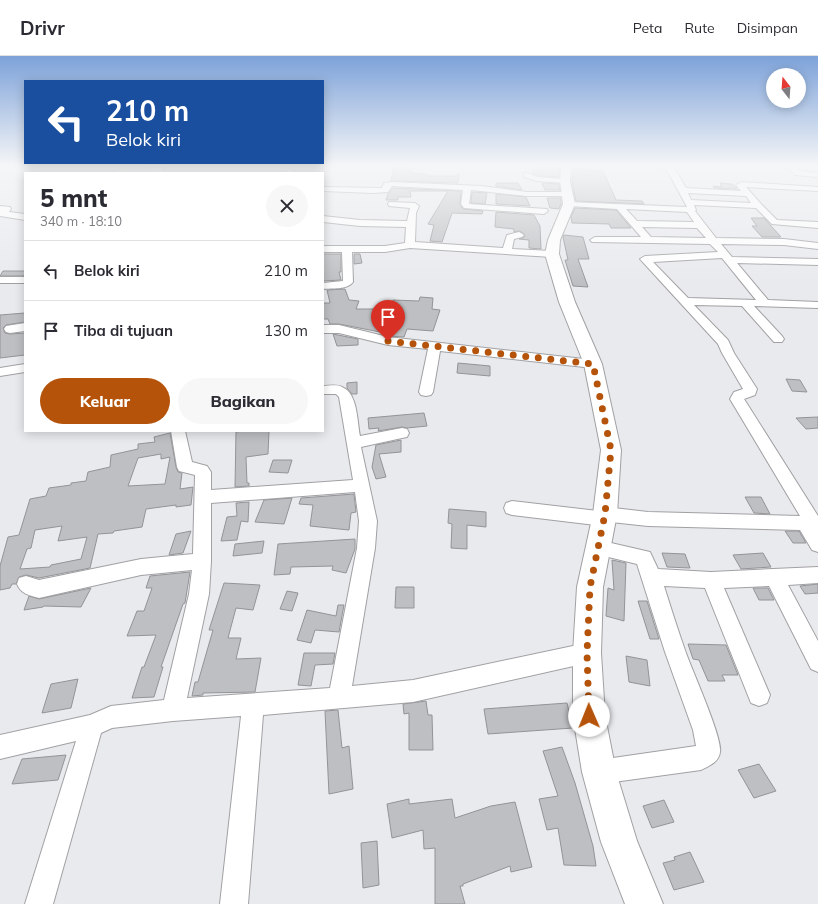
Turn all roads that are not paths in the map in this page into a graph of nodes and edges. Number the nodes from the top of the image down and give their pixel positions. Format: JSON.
{"nodes":[{"id":1,"x":399,"y":205,"type":"edge"},
{"id":2,"x":466,"y":205,"type":"edge"},
{"id":3,"x":567,"y":205,"type":"edge"},
{"id":4,"x":614,"y":205,"type":"edge"},
{"id":5,"x":689,"y":206,"type":"junction"},
{"id":6,"x":758,"y":206,"type":"joint"},
{"id":7,"x":620,"y":207,"type":"junction"},
{"id":8,"x":0,"y":209,"type":"edge"},
{"id":9,"x":544,"y":211,"type":"dead end"},
{"id":10,"x":324,"y":214,"type":"edge"},
{"id":11,"x":24,"y":217,"type":"edge"},
{"id":12,"x":411,"y":224,"type":"junction"},
{"id":13,"x":634,"y":224,"type":"junction"},
{"id":14,"x":700,"y":225,"type":"junction"},
{"id":15,"x":818,"y":225,"type":"edge"},
{"id":16,"x":519,"y":235,"type":"dead end"},
{"id":17,"x":595,"y":240,"type":"dead end"},
{"id":18,"x":648,"y":240,"type":"junction"},
{"id":19,"x":714,"y":241,"type":"junction"},
{"id":20,"x":410,"y":245,"type":"junction"},
{"id":21,"x":818,"y":246,"type":"edge"},
{"id":22,"x":324,"y":249,"type":"edge"},
{"id":23,"x":347,"y":249,"type":"junction"},
{"id":24,"x":507,"y":251,"type":"junction"},
{"id":25,"x":552,"y":254,"type":"junction"},
{"id":26,"x":727,"y":258,"type":"junction"},
{"id":27,"x":818,"y":262,"type":"edge"},
{"id":28,"x":0,"y":280,"type":"edge"},
{"id":29,"x":24,"y":280,"type":"edge"},
{"id":30,"x":324,"y":286,"type":"edge"},
{"id":31,"x":684,"y":301,"type":"junction"},
{"id":32,"x":745,"y":303,"type":"junction"},
{"id":33,"x":765,"y":304,"type":"junction"},
{"id":34,"x":818,"y":305,"type":"edge"},
{"id":35,"x":24,"y":327,"type":"edge"},
{"id":36,"x":10,"y":329,"type":"dead end"},
{"id":37,"x":324,"y":329,"type":"edge"},
{"id":38,"x":778,"y":339,"type":"dead end"},
{"id":39,"x":435,"y":346,"type":"junction"},
{"id":40,"x":593,"y":364,"type":"junction"},
{"id":41,"x":24,"y":368,"type":"edge"},
{"id":42,"x":0,"y":372,"type":"edge"},
{"id":43,"x":324,"y":390,"type":"edge"},
{"id":44,"x":426,"y":392,"type":"dead end"},
{"id":45,"x":178,"y":432,"type":"edge"},
{"id":46,"x":402,"y":433,"type":"dead end"},
{"id":47,"x":353,"y":443,"type":"junction"},
{"id":48,"x":362,"y":485,"type":"junction"},
{"id":49,"x":202,"y":497,"type":"junction"},
{"id":50,"x":512,"y":508,"type":"dead end"},
{"id":51,"x":605,"y":516,"type":"junction"},
{"id":52,"x":812,"y":524,"type":"edge"},
{"id":53,"x":818,"y":545,"type":"edge"},
{"id":54,"x":598,"y":548,"type":"junction"},
{"id":55,"x":202,"y":561,"type":"junction"},
{"id":56,"x":818,"y":575,"type":"edge"},
{"id":57,"x":652,"y":577,"type":"junction"},
{"id":58,"x":774,"y":577,"type":"junction"},
{"id":59,"x":711,"y":580,"type":"junction"},
{"id":60,"x":26,"y":584,"type":"dead end"},
{"id":61,"x":587,"y":653,"type":"junction"},
{"id":62,"x":818,"y":662,"type":"edge"},
{"id":63,"x":759,"y":695,"type":"dead end"},
{"id":64,"x":339,"y":698,"type":"junction"},
{"id":65,"x":253,"y":704,"type":"junction"},
{"id":66,"x":173,"y":710,"type":"junction"},
{"id":67,"x":92,"y":726,"type":"junction"},
{"id":68,"x":0,"y":747,"type":"edge"},
{"id":69,"x":599,"y":772,"type":"junction"},
{"id":70,"x":39,"y":904,"type":"edge"},
{"id":71,"x":234,"y":904,"type":"edge"},
{"id":72,"x":644,"y":904,"type":"edge"}],
"edges":[{"from":1,"to":12,"type":"street"},
{"from":2,"to":9,"type":"street"},
{"from":3,"to":25,"type":"street"},
{"from":4,"to":7,"type":"street"},
{"from":5,"to":6,"type":"street"},
{"from":5,"to":7,"type":"street"},
{"from":5,"to":14,"type":"street"},
{"from":6,"to":15,"type":"street"},
{"from":7,"to":13,"type":"street"},
{"from":8,"to":11,"type":"street"},
{"from":10,"to":12,"type":"street"},
{"from":12,"to":20,"type":"street"},
{"from":13,"to":14,"type":"street"},
{"from":13,"to":18,"type":"street"},
{"from":14,"to":19,"type":"street"},
{"from":16,"to":24,"type":"street"},
{"from":17,"to":18,"type":"street"},
{"from":18,"to":19,"type":"street"},
{"from":19,"to":21,"type":"street"},
{"from":19,"to":26,"type":"street"},
{"from":20,"to":23,"type":"street"},
{"from":20,"to":24,"type":"street"},
{"from":22,"to":23,"type":"street"},
{"from":23,"to":30,"type":"street"},
{"from":24,"to":25,"type":"street"},
{"from":25,"to":40,"type":"street"},
{"from":26,"to":27,"type":"street"},
{"from":26,"to":31,"type":"street"},
{"from":26,"to":33,"type":"street"},
{"from":28,"to":29,"type":"street"},
{"from":31,"to":32,"type":"street"},
{"from":31,"to":52,"type":"street"},
{"from":32,"to":33,"type":"street"},
{"from":32,"to":38,"type":"street"},
{"from":33,"to":34,"type":"street"},
{"from":35,"to":36,"type":"street"},
{"from":37,"to":39,"type":"street"},
{"from":39,"to":40,"type":"street"},
{"from":39,"to":44,"type":"street"},
{"from":40,"to":51,"type":"street"},
{"from":41,"to":42,"type":"street"},
{"from":43,"to":47,"type":"street"},
{"from":45,"to":49,"type":"street"},
{"from":46,"to":47,"type":"street"},
{"from":47,"to":48,"type":"street"},
{"from":48,"to":49,"type":"street"},
{"from":48,"to":64,"type":"street"},
{"from":49,"to":55,"type":"street"},
{"from":50,"to":51,"type":"street"},
{"from":51,"to":52,"type":"street"},
{"from":51,"to":54,"type":"street"},
{"from":52,"to":53,"type":"street"},
{"from":54,"to":57,"type":"street"},
{"from":54,"to":61,"type":"street"},
{"from":55,"to":60,"type":"street"},
{"from":55,"to":66,"type":"street"},
{"from":56,"to":58,"type":"street"},
{"from":57,"to":59,"type":"street"},
{"from":57,"to":69,"type":"street"},
{"from":58,"to":59,"type":"street"},
{"from":58,"to":62,"type":"street"},
{"from":59,"to":63,"type":"street"},
{"from":61,"to":64,"type":"street"},
{"from":61,"to":69,"type":"street"},
{"from":64,"to":65,"type":"street"},
{"from":65,"to":66,"type":"street"},
{"from":65,"to":71,"type":"street"},
{"from":66,"to":67,"type":"street"},
{"from":67,"to":68,"type":"street"},
{"from":67,"to":70,"type":"street"},
{"from":69,"to":72,"type":"street"}]}
